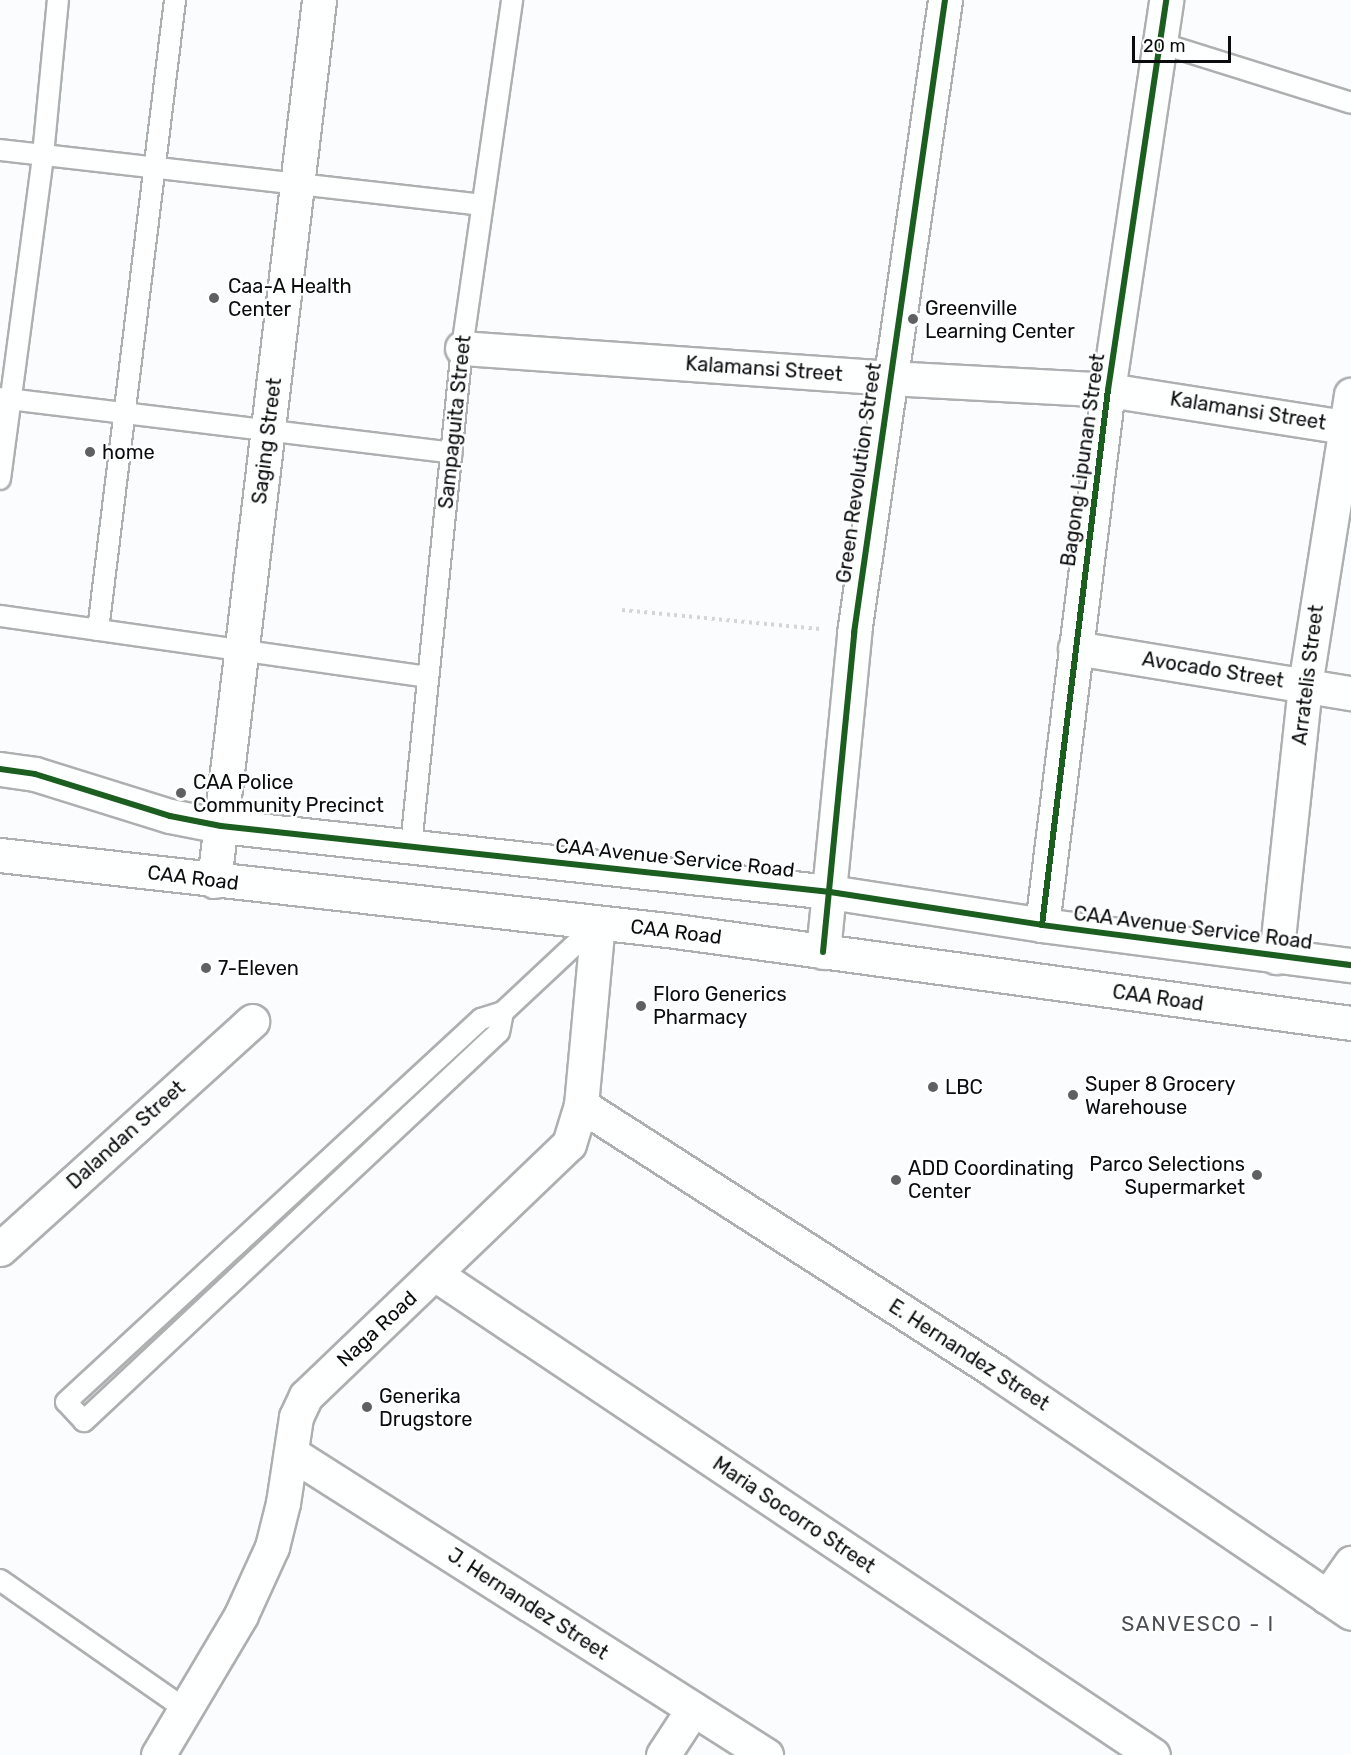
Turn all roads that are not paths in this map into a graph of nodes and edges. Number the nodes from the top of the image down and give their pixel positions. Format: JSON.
{"nodes":[{"id":1,"x":58,"y":0,"type":"edge"},
{"id":2,"x":175,"y":0,"type":"edge"},
{"id":3,"x":319,"y":0,"type":"edge"},
{"id":4,"x":512,"y":0,"type":"edge"},
{"id":5,"x":945,"y":0,"type":"edge"},
{"id":6,"x":1166,"y":0,"type":"edge"},
{"id":7,"x":1160,"y":43,"type":"junction"},
{"id":8,"x":1351,"y":104,"type":"edge"},
{"id":9,"x":0,"y":150,"type":"edge"},
{"id":10,"x":43,"y":155,"type":"junction"},
{"id":11,"x":155,"y":165,"type":"junction"},
{"id":12,"x":299,"y":182,"type":"junction"},
{"id":13,"x":482,"y":204,"type":"junction"},
{"id":14,"x":462,"y":348,"type":"junction"},
{"id":15,"x":889,"y":378,"type":"junction"},
{"id":16,"x":1108,"y":390,"type":"junction"},
{"id":17,"x":1351,"y":395,"type":"edge"},
{"id":18,"x":5,"y":399,"type":"edge"},
{"id":19,"x":123,"y":412,"type":"junction"},
{"id":20,"x":1347,"y":427,"type":"edge"},
{"id":21,"x":268,"y":430,"type":"junction"},
{"id":22,"x":452,"y":453,"type":"junction"},
{"id":23,"x":0,"y":479,"type":"edge"},
{"id":24,"x":0,"y":616,"type":"edge"},
{"id":25,"x":98,"y":630,"type":"junction"},
{"id":26,"x":1075,"y":648,"type":"junction"},
{"id":27,"x":243,"y":650,"type":"junction"},
{"id":28,"x":428,"y":677,"type":"junction"},
{"id":29,"x":1305,"y":685,"type":"junction"},
{"id":30,"x":1351,"y":693,"type":"edge"},
{"id":31,"x":0,"y":769,"type":"edge"},
{"id":32,"x":221,"y":826,"type":"junction"},
{"id":33,"x":411,"y":846,"type":"junction"},
{"id":34,"x":0,"y":855,"type":"edge"},
{"id":35,"x":214,"y":881,"type":"junction"},
{"id":36,"x":830,"y":892,"type":"junction"},
{"id":37,"x":598,"y":923,"type":"junction"},
{"id":38,"x":1042,"y":925,"type":"junction"},
{"id":39,"x":823,"y":952,"type":"junction"},
{"id":40,"x":1276,"y":957,"type":"junction"},
{"id":41,"x":1351,"y":965,"type":"edge"},
{"id":42,"x":503,"y":1012,"type":"junction"},
{"id":43,"x":252,"y":1021,"type":"dead end"},
{"id":44,"x":1351,"y":1023,"type":"edge"},
{"id":45,"x":581,"y":1105,"type":"junction"},
{"id":46,"x":297,"y":1189,"type":"junction"},
{"id":47,"x":314,"y":1205,"type":"junction"},
{"id":48,"x":0,"y":1250,"type":"edge"},
{"id":49,"x":435,"y":1274,"type":"junction"},
{"id":50,"x":107,"y":1364,"type":"junction"},
{"id":51,"x":125,"y":1382,"type":"junction"},
{"id":52,"x":291,"y":1453,"type":"junction"},
{"id":53,"x":1351,"y":1563,"type":"edge"},
{"id":54,"x":0,"y":1580,"type":"edge"},
{"id":55,"x":1339,"y":1605,"type":"edge"},
{"id":56,"x":185,"y":1709,"type":"junction"},
{"id":57,"x":693,"y":1709,"type":"junction"},
{"id":58,"x":158,"y":1755,"type":"edge"},
{"id":59,"x":663,"y":1755,"type":"edge"},
{"id":60,"x":766,"y":1755,"type":"edge"},
{"id":61,"x":1153,"y":1755,"type":"edge"}],
"edges":[{"from":1,"to":10,"type":"lane"},
{"from":2,"to":11,"type":"lane"},
{"from":3,"to":12,"type":"street","name":"Saging Street"},
{"from":4,"to":13,"type":"lane","name":"Sampaguita Street"},
{"from":5,"to":15,"type":"street","name":"Green Revolution Street"},
{"from":6,"to":7,"type":"street","name":"Bagong Lipunan Street"},
{"from":7,"to":8,"type":"lane"},
{"from":7,"to":16,"type":"street","name":"Bagong Lipunan Street"},
{"from":9,"to":10,"type":"lane"},
{"from":10,"to":11,"type":"lane"},
{"from":10,"to":18,"type":"lane"},
{"from":11,"to":12,"type":"lane"},
{"from":11,"to":19,"type":"lane"},
{"from":12,"to":13,"type":"lane"},
{"from":12,"to":21,"type":"street","name":"Saging Street"},
{"from":13,"to":14,"type":"lane","name":"Sampaguita Street"},
{"from":14,"to":15,"type":"street","name":"Kalamansi Street"},
{"from":14,"to":22,"type":"lane","name":"Sampaguita Street"},
{"from":15,"to":16,"type":"street","name":"Kalamansi Street"},
{"from":15,"to":36,"type":"street","name":"Green Revolution Street"},
{"from":16,"to":20,"type":"street","name":"Kalamansi Street"},
{"from":16,"to":26,"type":"street","name":"Bagong Lipunan Street"},
{"from":17,"to":20,"type":"street","name":"Arratelis Street"},
{"from":18,"to":19,"type":"lane"},
{"from":18,"to":23,"type":"lane"},
{"from":19,"to":21,"type":"lane"},
{"from":19,"to":25,"type":"lane"},
{"from":20,"to":29,"type":"street","name":"Arratelis Street"},
{"from":21,"to":22,"type":"lane"},
{"from":21,"to":27,"type":"street","name":"Saging Street"},
{"from":22,"to":28,"type":"lane","name":"Sampaguita Street"},
{"from":24,"to":25,"type":"lane"},
{"from":25,"to":27,"type":"lane"},
{"from":26,"to":29,"type":"street","name":"Avocado Street"},
{"from":26,"to":38,"type":"street","name":"Bagong Lipunan Street"},
{"from":27,"to":28,"type":"lane"},
{"from":27,"to":32,"type":"street","name":"Saging Street"},
{"from":28,"to":33,"type":"lane","name":"Sampaguita Street"},
{"from":29,"to":30,"type":"street","name":"Avocado Street"},
{"from":29,"to":40,"type":"street","name":"Arratelis Street"},
{"from":31,"to":32,"type":"street","name":"CAA Avenue Service Road"},
{"from":32,"to":33,"type":"street","name":"CAA Avenue Service Road"},
{"from":32,"to":35,"type":"street","name":"Saging Street"},
{"from":33,"to":36,"type":"street","name":"CAA Avenue Service Road"},
{"from":34,"to":35,"type":"street","name":"CAA Road"},
{"from":35,"to":37,"type":"street","name":"CAA Road"},
{"from":36,"to":38,"type":"street","name":"CAA Avenue Service Road"},
{"from":36,"to":39,"type":"street","name":"Green Revolution Street"},
{"from":37,"to":39,"type":"street","name":"CAA Road"},
{"from":37,"to":42,"type":"lane"},
{"from":37,"to":45,"type":"street","name":"Naga Road"},
{"from":38,"to":40,"type":"street","name":"CAA Avenue Service Road"},
{"from":39,"to":44,"type":"street","name":"CAA Road"},
{"from":40,"to":41,"type":"street","name":"CAA Avenue Service Road"},
{"from":42,"to":46,"type":"lane"},
{"from":42,"to":47,"type":"lane"},
{"from":43,"to":48,"type":"street","name":"Dalandan Street"},
{"from":45,"to":49,"type":"street","name":"Naga Road"},
{"from":45,"to":55,"type":"street","name":"E. Hernandez Street"},
{"from":46,"to":47,"type":"lane"},
{"from":46,"to":50,"type":"lane"},
{"from":47,"to":51,"type":"lane"},
{"from":49,"to":52,"type":"street","name":"Naga Road"},
{"from":49,"to":61,"type":"street","name":"Maria Socorro Street"},
{"from":50,"to":51,"type":"lane"},
{"from":50,"to":51,"type":"lane"},
{"from":52,"to":56,"type":"street","name":"Naga Road"},
{"from":52,"to":57,"type":"street","name":"J. Hernandez Street"},
{"from":53,"to":55,"type":"street"},
{"from":54,"to":56,"type":"lane"},
{"from":56,"to":58,"type":"street","name":"Naga Road"},
{"from":57,"to":59,"type":"street"},
{"from":57,"to":60,"type":"street","name":"J. Hernandez Street"}]}
